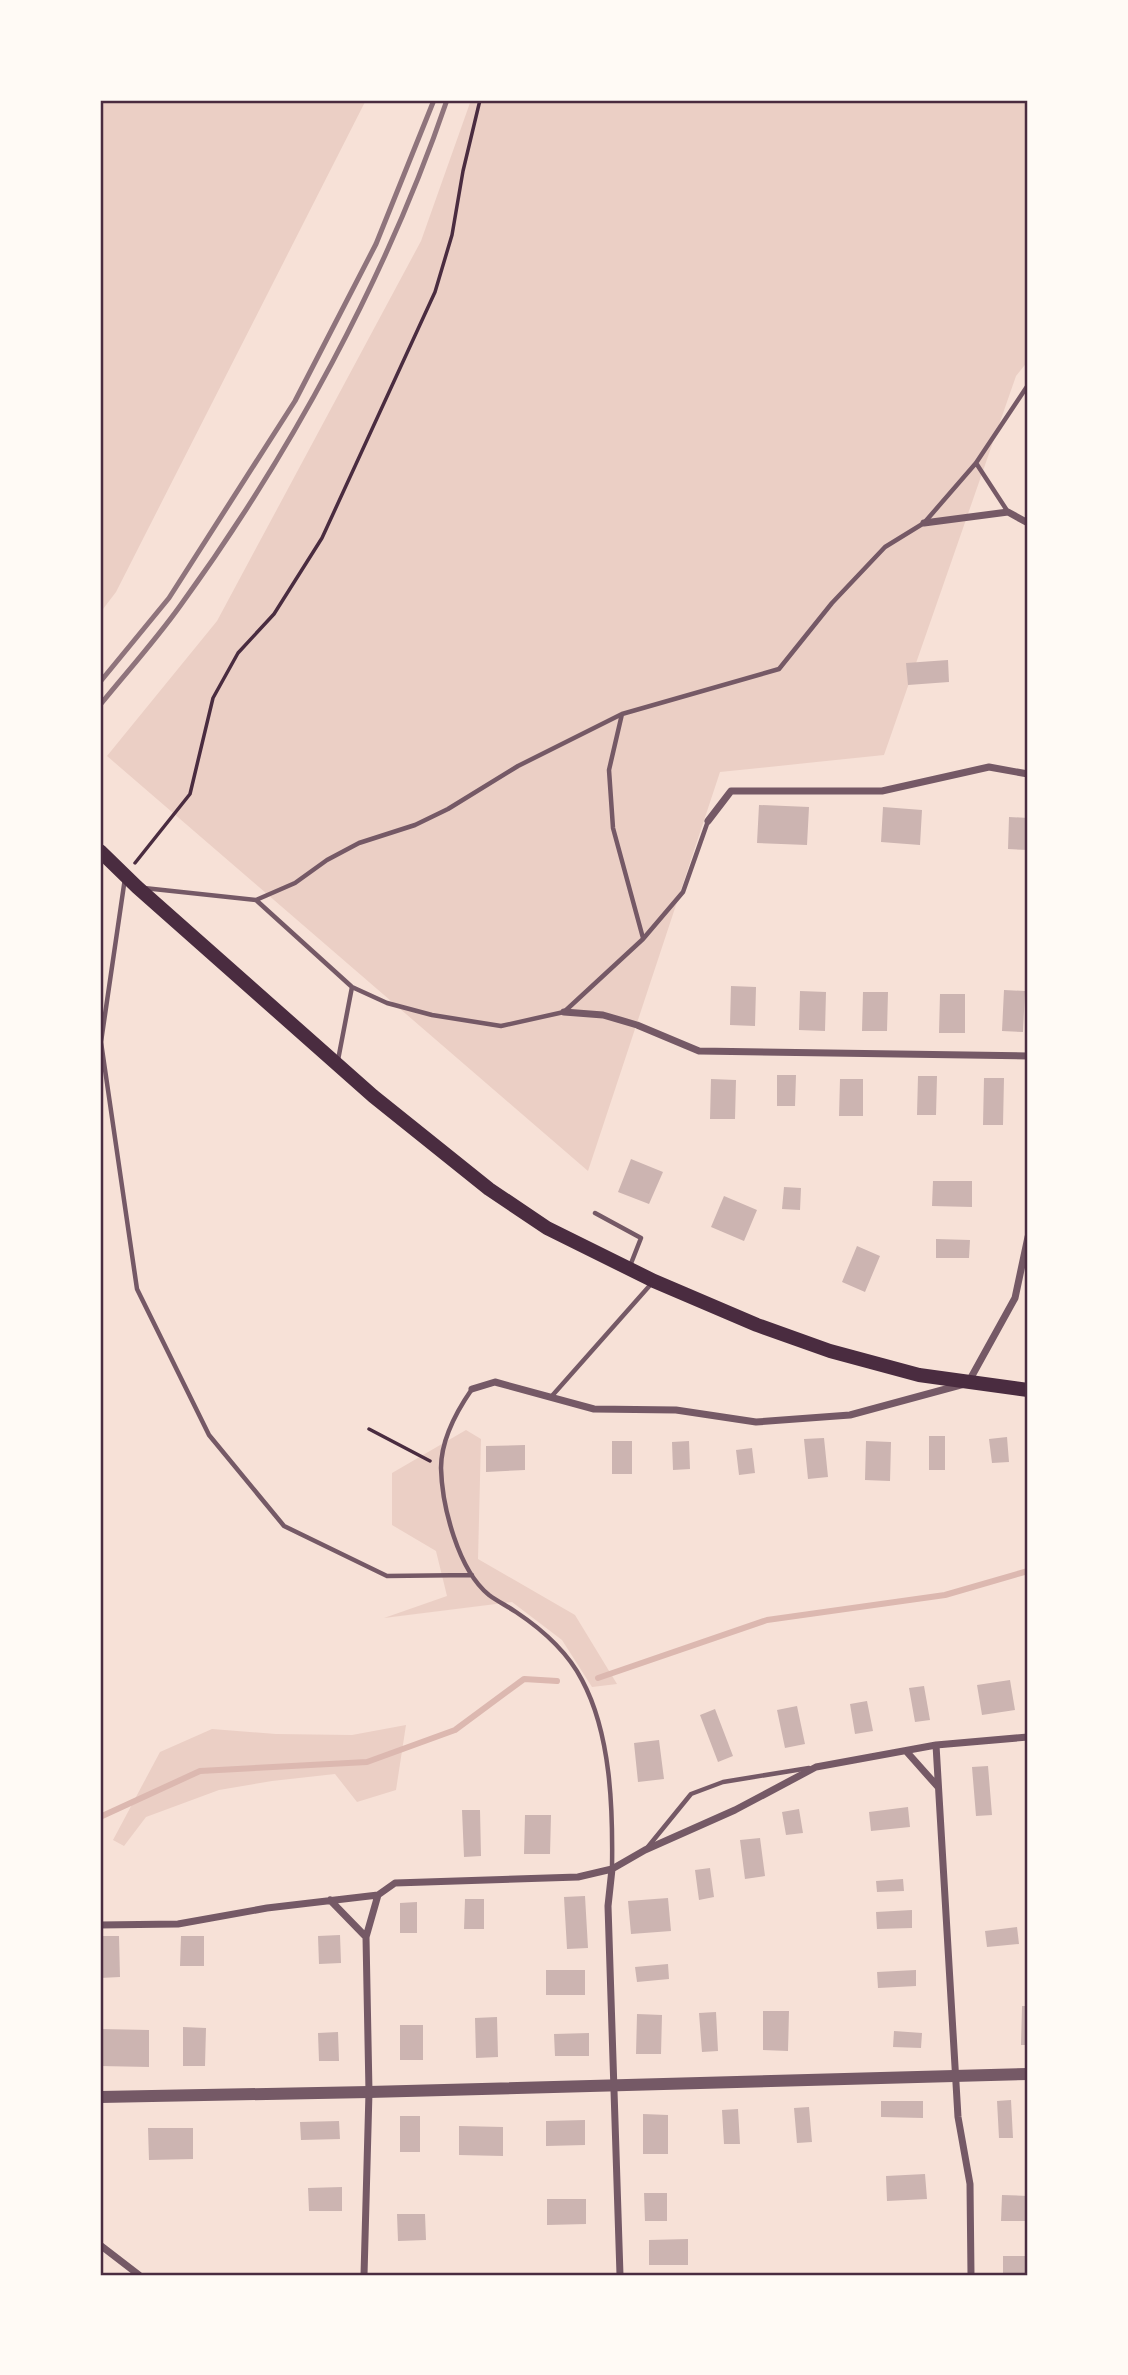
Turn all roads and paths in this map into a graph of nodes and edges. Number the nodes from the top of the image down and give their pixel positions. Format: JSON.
{"nodes":[{"id":1,"x":480,"y":100,"type":"edge"},
{"id":2,"x":1028,"y":385,"type":"edge"},
{"id":3,"x":976,"y":463,"type":"junction"},
{"id":4,"x":1008,"y":512,"type":"junction"},
{"id":5,"x":924,"y":523,"type":"junction"},
{"id":6,"x":1028,"y":523,"type":"edge"},
{"id":7,"x":622,"y":714,"type":"junction"},
{"id":8,"x":1028,"y":774,"type":"edge"},
{"id":9,"x":708,"y":821,"type":"joint"},
{"id":10,"x":100,"y":851,"type":"edge"},
{"id":11,"x":125,"y":876,"type":"junction"},
{"id":12,"x":137,"y":887,"type":"junction"},
{"id":13,"x":256,"y":900,"type":"junction"},
{"id":14,"x":643,"y":939,"type":"junction"},
{"id":15,"x":352,"y":987,"type":"junction"},
{"id":16,"x":564,"y":1012,"type":"junction"},
{"id":17,"x":1028,"y":1056,"type":"edge"},
{"id":18,"x":337,"y":1064,"type":"junction"},
{"id":19,"x":595,"y":1213,"type":"dead end"},
{"id":20,"x":1028,"y":1237,"type":"edge"},
{"id":21,"x":629,"y":1269,"type":"junction"},
{"id":22,"x":654,"y":1281,"type":"junction"},
{"id":23,"x":968,"y":1383,"type":"junction"},
{"id":24,"x":472,"y":1389,"type":"joint"},
{"id":25,"x":1028,"y":1390,"type":"edge"},
{"id":26,"x":550,"y":1397,"type":"junction"},
{"id":27,"x":369,"y":1429,"type":"dead end"},
{"id":28,"x":441,"y":1467,"type":"junction"},
{"id":29,"x":471,"y":1575,"type":"junction"},
{"id":30,"x":1028,"y":1737,"type":"edge"},
{"id":31,"x":936,"y":1745,"type":"junction"},
{"id":32,"x":906,"y":1751,"type":"junction"},
{"id":33,"x":816,"y":1767,"type":"junction"},
{"id":34,"x":939,"y":1788,"type":"junction"},
{"id":35,"x":645,"y":1850,"type":"junction"},
{"id":36,"x":612,"y":1869,"type":"junction"},
{"id":37,"x":377,"y":1895,"type":"junction"},
{"id":38,"x":330,"y":1900,"type":"junction"},
{"id":39,"x":100,"y":1925,"type":"edge"},
{"id":40,"x":366,"y":1937,"type":"junction"},
{"id":41,"x":1028,"y":2074,"type":"edge"},
{"id":42,"x":957,"y":2075,"type":"junction"},
{"id":43,"x":614,"y":2084,"type":"junction"},
{"id":44,"x":369,"y":2092,"type":"junction"},
{"id":45,"x":100,"y":2097,"type":"edge"},
{"id":46,"x":100,"y":2245,"type":"edge"},
{"id":47,"x":139,"y":2275,"type":"edge"},
{"id":48,"x":364,"y":2275,"type":"edge"},
{"id":49,"x":621,"y":2275,"type":"edge"},
{"id":50,"x":971,"y":2275,"type":"edge"}],
"edges":[{"from":1,"to":11,"type":"path"},
{"from":2,"to":3,"type":"lane"},
{"from":3,"to":4,"type":"lane"},
{"from":3,"to":5,"type":"lane"},
{"from":4,"to":5,"type":"street"},
{"from":4,"to":6,"type":"street"},
{"from":5,"to":7,"type":"lane"},
{"from":7,"to":13,"type":"lane"},
{"from":7,"to":14,"type":"lane"},
{"from":8,"to":9,"type":"street"},
{"from":9,"to":14,"type":"lane"},
{"from":10,"to":11,"type":"main road"},
{"from":11,"to":12,"type":"main road"},
{"from":11,"to":29,"type":"lane"},
{"from":12,"to":13,"type":"lane"},
{"from":12,"to":18,"type":"main road"},
{"from":13,"to":15,"type":"lane"},
{"from":14,"to":16,"type":"lane"},
{"from":15,"to":16,"type":"lane"},
{"from":15,"to":18,"type":"lane"},
{"from":16,"to":17,"type":"street"},
{"from":18,"to":21,"type":"main road"},
{"from":19,"to":21,"type":"lane"},
{"from":20,"to":23,"type":"street"},
{"from":21,"to":22,"type":"main road"},
{"from":22,"to":23,"type":"main road"},
{"from":22,"to":26,"type":"lane"},
{"from":23,"to":25,"type":"main road"},
{"from":23,"to":26,"type":"street"},
{"from":24,"to":26,"type":"street"},
{"from":24,"to":28,"type":"lane"},
{"from":27,"to":28,"type":"path"},
{"from":28,"to":29,"type":"lane"},
{"from":29,"to":36,"type":"lane"},
{"from":30,"to":31,"type":"street"},
{"from":31,"to":32,"type":"street"},
{"from":31,"to":34,"type":"street"},
{"from":32,"to":33,"type":"street"},
{"from":32,"to":34,"type":"street"},
{"from":33,"to":35,"type":"street"},
{"from":33,"to":35,"type":"lane"},
{"from":34,"to":42,"type":"street"},
{"from":35,"to":36,"type":"street"},
{"from":36,"to":37,"type":"street"},
{"from":36,"to":43,"type":"street"},
{"from":37,"to":38,"type":"street"},
{"from":37,"to":40,"type":"street"},
{"from":38,"to":39,"type":"street"},
{"from":38,"to":40,"type":"street"},
{"from":40,"to":44,"type":"street"},
{"from":41,"to":42,"type":"street"},
{"from":42,"to":43,"type":"street"},
{"from":42,"to":50,"type":"street"},
{"from":43,"to":44,"type":"street"},
{"from":43,"to":49,"type":"street"},
{"from":44,"to":45,"type":"street"},
{"from":44,"to":48,"type":"street"},
{"from":46,"to":47,"type":"street"}]}
